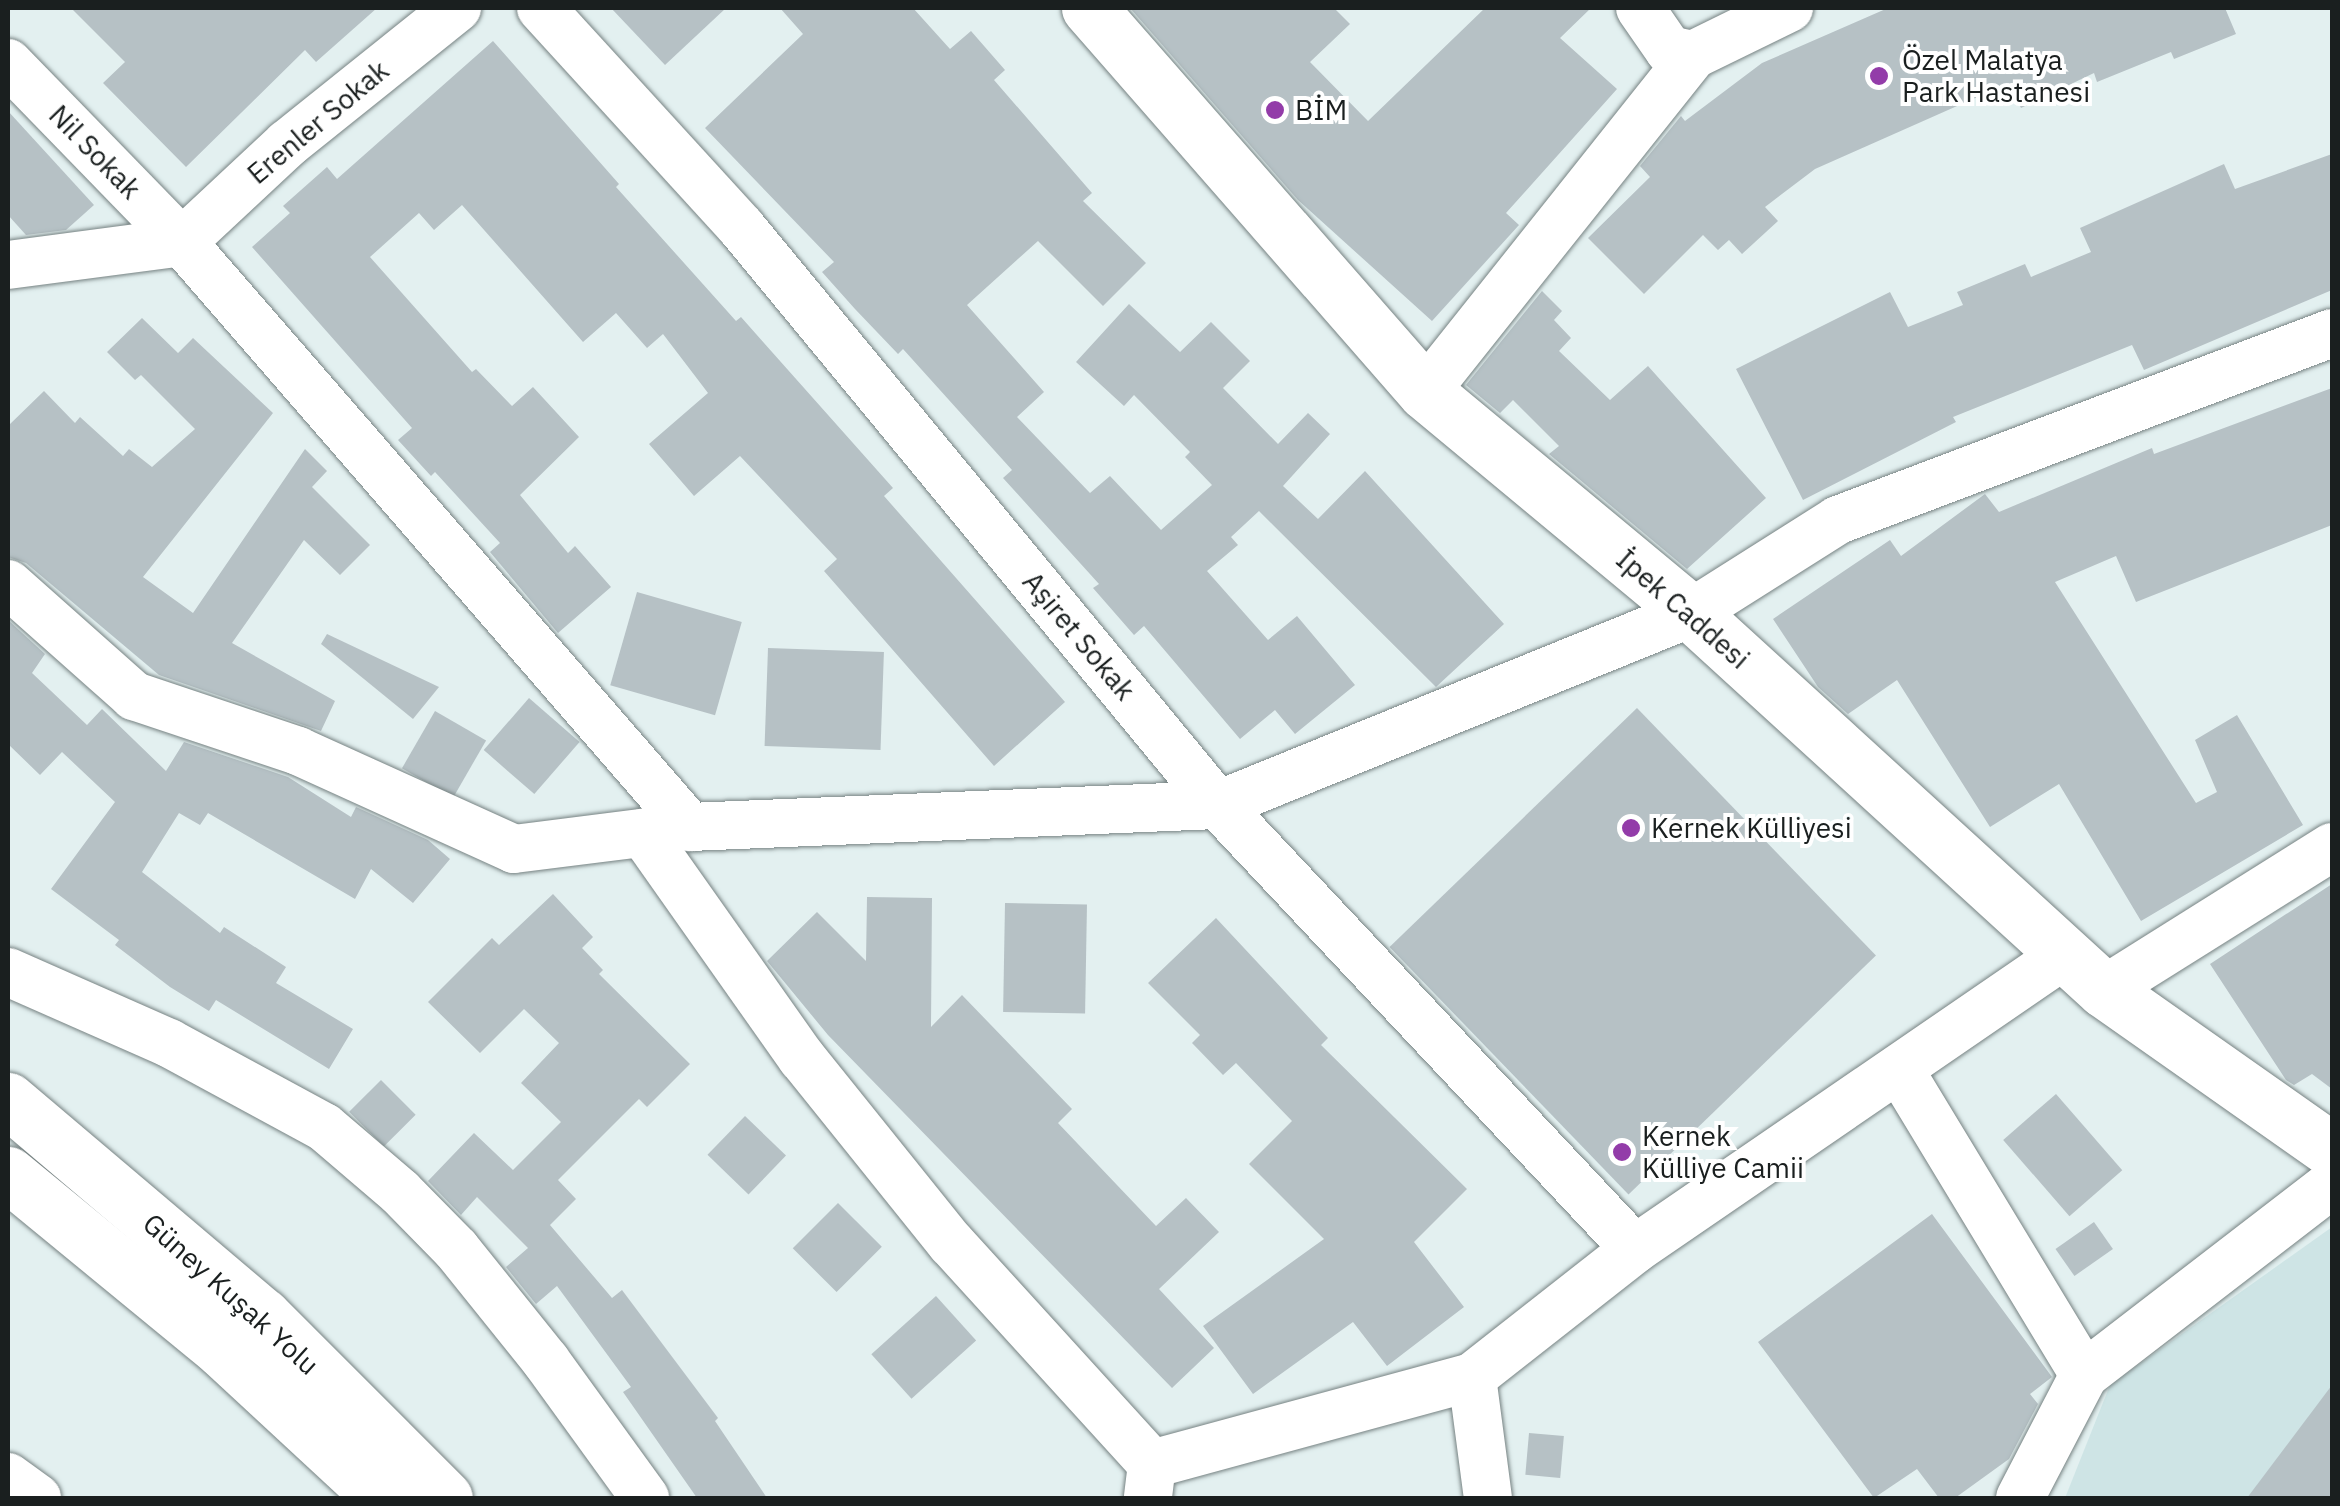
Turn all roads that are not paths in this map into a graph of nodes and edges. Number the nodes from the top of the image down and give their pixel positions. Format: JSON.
{"nodes":[{"id":1,"x":457,"y":8,"type":"edge"},
{"id":2,"x":541,"y":8,"type":"edge"},
{"id":3,"x":1089,"y":8,"type":"edge"},
{"id":4,"x":1640,"y":8,"type":"edge"},
{"id":5,"x":1789,"y":8,"type":"edge"},
{"id":6,"x":1693,"y":55,"type":"junction"},
{"id":7,"x":8,"y":63,"type":"edge"},
{"id":8,"x":182,"y":242,"type":"junction"},
{"id":9,"x":8,"y":265,"type":"edge"},
{"id":10,"x":2332,"y":333,"type":"edge"},
{"id":11,"x":1425,"y":392,"type":"junction"},
{"id":12,"x":8,"y":584,"type":"edge"},
{"id":13,"x":1691,"y":613,"type":"junction"},
{"id":14,"x":1218,"y":805,"type":"junction"},
{"id":15,"x":690,"y":827,"type":"junction"},
{"id":16,"x":643,"y":833,"type":"junction"},
{"id":17,"x":2332,"y":847,"type":"edge"},
{"id":18,"x":2064,"y":955,"type":"junction"},
{"id":19,"x":8,"y":972,"type":"edge"},
{"id":20,"x":2104,"y":990,"type":"junction"},
{"id":21,"x":1899,"y":1068,"type":"junction"},
{"id":22,"x":8,"y":1100,"type":"edge"},
{"id":23,"x":2332,"y":1150,"type":"edge"},
{"id":24,"x":8,"y":1174,"type":"edge"},
{"id":25,"x":2332,"y":1184,"type":"edge"},
{"id":26,"x":1635,"y":1249,"type":"junction"},
{"id":27,"x":2084,"y":1375,"type":"junction"},
{"id":28,"x":1472,"y":1376,"type":"junction"},
{"id":29,"x":8,"y":1476,"type":"edge"},
{"id":30,"x":1150,"y":1481,"type":"edge"},
{"id":31,"x":37,"y":1498,"type":"edge"},
{"id":32,"x":382,"y":1498,"type":"edge"},
{"id":33,"x":444,"y":1498,"type":"edge"},
{"id":34,"x":645,"y":1498,"type":"edge"},
{"id":35,"x":1488,"y":1498,"type":"edge"},
{"id":36,"x":2020,"y":1498,"type":"edge"}],
"edges":[{"from":1,"to":8,"type":"street","name":"Erenler Sokak"},
{"from":2,"to":14,"type":"street","name":"Aşiret Sokak"},
{"from":3,"to":11,"type":"main road","name":"İpek Caddesi"},
{"from":4,"to":6,"type":"street"},
{"from":5,"to":6,"type":"street"},
{"from":6,"to":11,"type":"street"},
{"from":7,"to":8,"type":"street","name":"Nil Sokak"},
{"from":8,"to":9,"type":"street"},
{"from":8,"to":15,"type":"street","name":"Nil Sokak"},
{"from":10,"to":13,"type":"street"},
{"from":11,"to":13,"type":"main road","name":"İpek Caddesi"},
{"from":12,"to":16,"type":"street"},
{"from":13,"to":14,"type":"street"},
{"from":13,"to":18,"type":"main road","name":"İpek Caddesi"},
{"from":14,"to":15,"type":"street"},
{"from":14,"to":26,"type":"street","name":"Aşiret Sokak"},
{"from":15,"to":16,"type":"street"},
{"from":16,"to":30,"type":"street"},
{"from":17,"to":20,"type":"street"},
{"from":18,"to":20,"type":"main road","name":"İpek Caddesi"},
{"from":18,"to":21,"type":"street"},
{"from":19,"to":34,"type":"street"},
{"from":20,"to":23,"type":"main road","name":"İpek Caddesi"},
{"from":21,"to":26,"type":"street"},
{"from":21,"to":27,"type":"street"},
{"from":22,"to":33,"type":"main road","name":"Güney Kuşak Yolu"},
{"from":24,"to":32,"type":"main road","name":"Güney Kuşak Yolu"},
{"from":25,"to":27,"type":"street"},
{"from":26,"to":28,"type":"street"},
{"from":27,"to":36,"type":"street"},
{"from":28,"to":30,"type":"street"},
{"from":28,"to":35,"type":"street"},
{"from":29,"to":31,"type":"street"}]}
